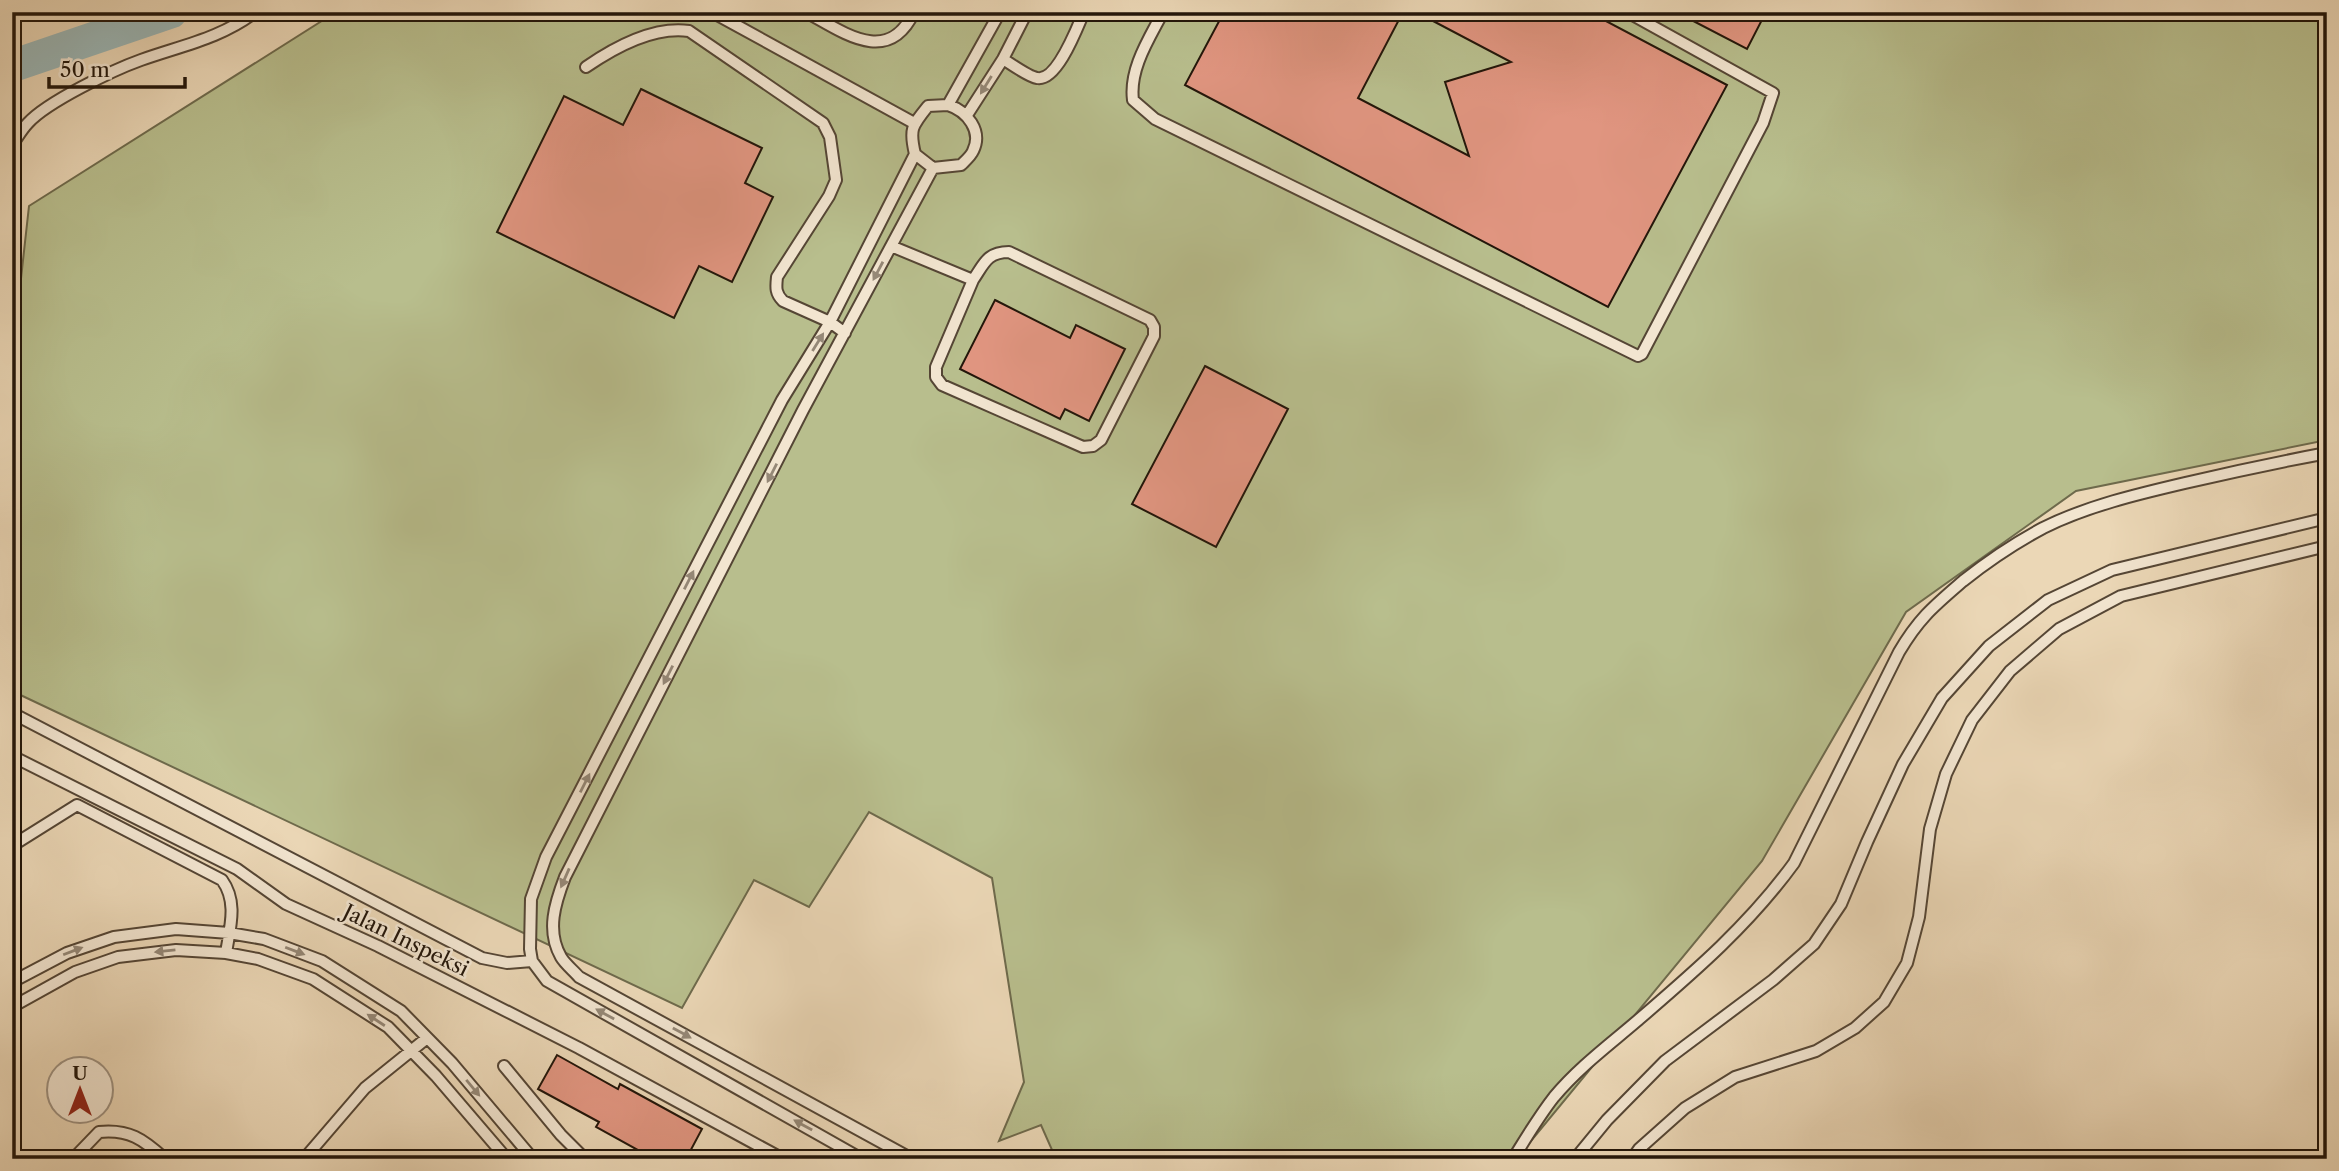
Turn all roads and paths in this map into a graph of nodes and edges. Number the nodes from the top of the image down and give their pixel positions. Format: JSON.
{"nodes":[{"id":1,"x":255,"y":12,"type":"edge"},
{"id":2,"x":712,"y":12,"type":"edge"},
{"id":3,"x":806,"y":12,"type":"edge"},
{"id":4,"x":914,"y":12,"type":"edge"},
{"id":5,"x":1000,"y":12,"type":"edge"},
{"id":6,"x":1027,"y":12,"type":"edge"},
{"id":7,"x":1084,"y":12,"type":"edge"},
{"id":8,"x":1163,"y":12,"type":"edge"},
{"id":9,"x":1627,"y":12,"type":"edge"},
{"id":10,"x":1003,"y":59,"type":"junction"},
{"id":11,"x":586,"y":67,"type":"dead end"},
{"id":12,"x":948,"y":106,"type":"junction"},
{"id":13,"x":967,"y":115,"type":"junction"},
{"id":14,"x":914,"y":123,"type":"junction"},
{"id":15,"x":12,"y":145,"type":"edge"},
{"id":16,"x":915,"y":154,"type":"junction"},
{"id":17,"x":933,"y":168,"type":"junction"},
{"id":18,"x":891,"y":246,"type":"junction"},
{"id":19,"x":973,"y":280,"type":"junction"},
{"id":20,"x":830,"y":322,"type":"junction"},
{"id":21,"x":845,"y":333,"type":"junction"},
{"id":22,"x":2327,"y":453,"type":"edge"},
{"id":23,"x":2327,"y":518,"type":"edge"},
{"id":24,"x":2327,"y":546,"type":"edge"},
{"id":25,"x":12,"y":713,"type":"edge"},
{"id":26,"x":12,"y":756,"type":"edge"},
{"id":27,"x":18,"y":842,"type":"dead end"},
{"id":28,"x":229,"y":933,"type":"junction"},
{"id":29,"x":226,"y":953,"type":"junction"},
{"id":30,"x":532,"y":961,"type":"junction"},
{"id":31,"x":12,"y":982,"type":"edge"},
{"id":32,"x":12,"y":1007,"type":"edge"},
{"id":33,"x":427,"y":1038,"type":"junction"},
{"id":34,"x":411,"y":1051,"type":"junction"},
{"id":35,"x":505,"y":1066,"type":"dead end"},
{"id":36,"x":73,"y":1159,"type":"edge"},
{"id":37,"x":165,"y":1159,"type":"edge"},
{"id":38,"x":304,"y":1159,"type":"edge"},
{"id":39,"x":507,"y":1159,"type":"edge"},
{"id":40,"x":533,"y":1159,"type":"edge"},
{"id":41,"x":585,"y":1159,"type":"edge"},
{"id":42,"x":783,"y":1159,"type":"edge"},
{"id":43,"x":862,"y":1159,"type":"edge"},
{"id":44,"x":912,"y":1159,"type":"edge"},
{"id":45,"x":1513,"y":1159,"type":"edge"},
{"id":46,"x":1574,"y":1159,"type":"edge"},
{"id":47,"x":1632,"y":1159,"type":"edge"}],
"edges":[{"from":1,"to":15,"type":"lane"},
{"from":2,"to":14,"type":"lane"},
{"from":3,"to":4,"type":"lane"},
{"from":5,"to":12,"type":"lane"},
{"from":6,"to":10,"type":"lane"},
{"from":7,"to":10,"type":"lane"},
{"from":8,"to":9,"type":"lane"},
{"from":10,"to":13,"type":"lane","one_way":true},
{"from":11,"to":20,"type":"lane"},
{"from":12,"to":13,"type":"lane"},
{"from":12,"to":14,"type":"lane"},
{"from":13,"to":17,"type":"lane"},
{"from":14,"to":16,"type":"lane"},
{"from":16,"to":17,"type":"lane"},
{"from":16,"to":20,"type":"lane"},
{"from":17,"to":18,"type":"lane"},
{"from":18,"to":19,"type":"lane"},
{"from":18,"to":21,"type":"lane","one_way":true},
{"from":19,"to":19,"type":"lane"},
{"from":20,"to":21,"type":"lane"},
{"from":30,"to":20,"type":"lane","one_way":true},
{"from":21,"to":44,"type":"lane","one_way":true},
{"from":22,"to":45,"type":"lane"},
{"from":23,"to":46,"type":"lane"},
{"from":24,"to":47,"type":"lane"},
{"from":25,"to":30,"type":"lane"},
{"from":26,"to":42,"type":"lane","name":"Jalan Inspeksi"},
{"from":27,"to":28,"type":"lane"},
{"from":28,"to":29,"type":"lane"},
{"from":31,"to":28,"type":"lane","one_way":true},
{"from":28,"to":33,"type":"lane","one_way":true},
{"from":29,"to":32,"type":"lane","one_way":true},
{"from":34,"to":29,"type":"lane","one_way":true},
{"from":43,"to":30,"type":"lane","one_way":true},
{"from":33,"to":34,"type":"lane"},
{"from":33,"to":40,"type":"lane","one_way":true},
{"from":34,"to":38,"type":"lane"},
{"from":34,"to":39,"type":"lane"},
{"from":35,"to":41,"type":"lane"},
{"from":36,"to":37,"type":"lane"}]}
